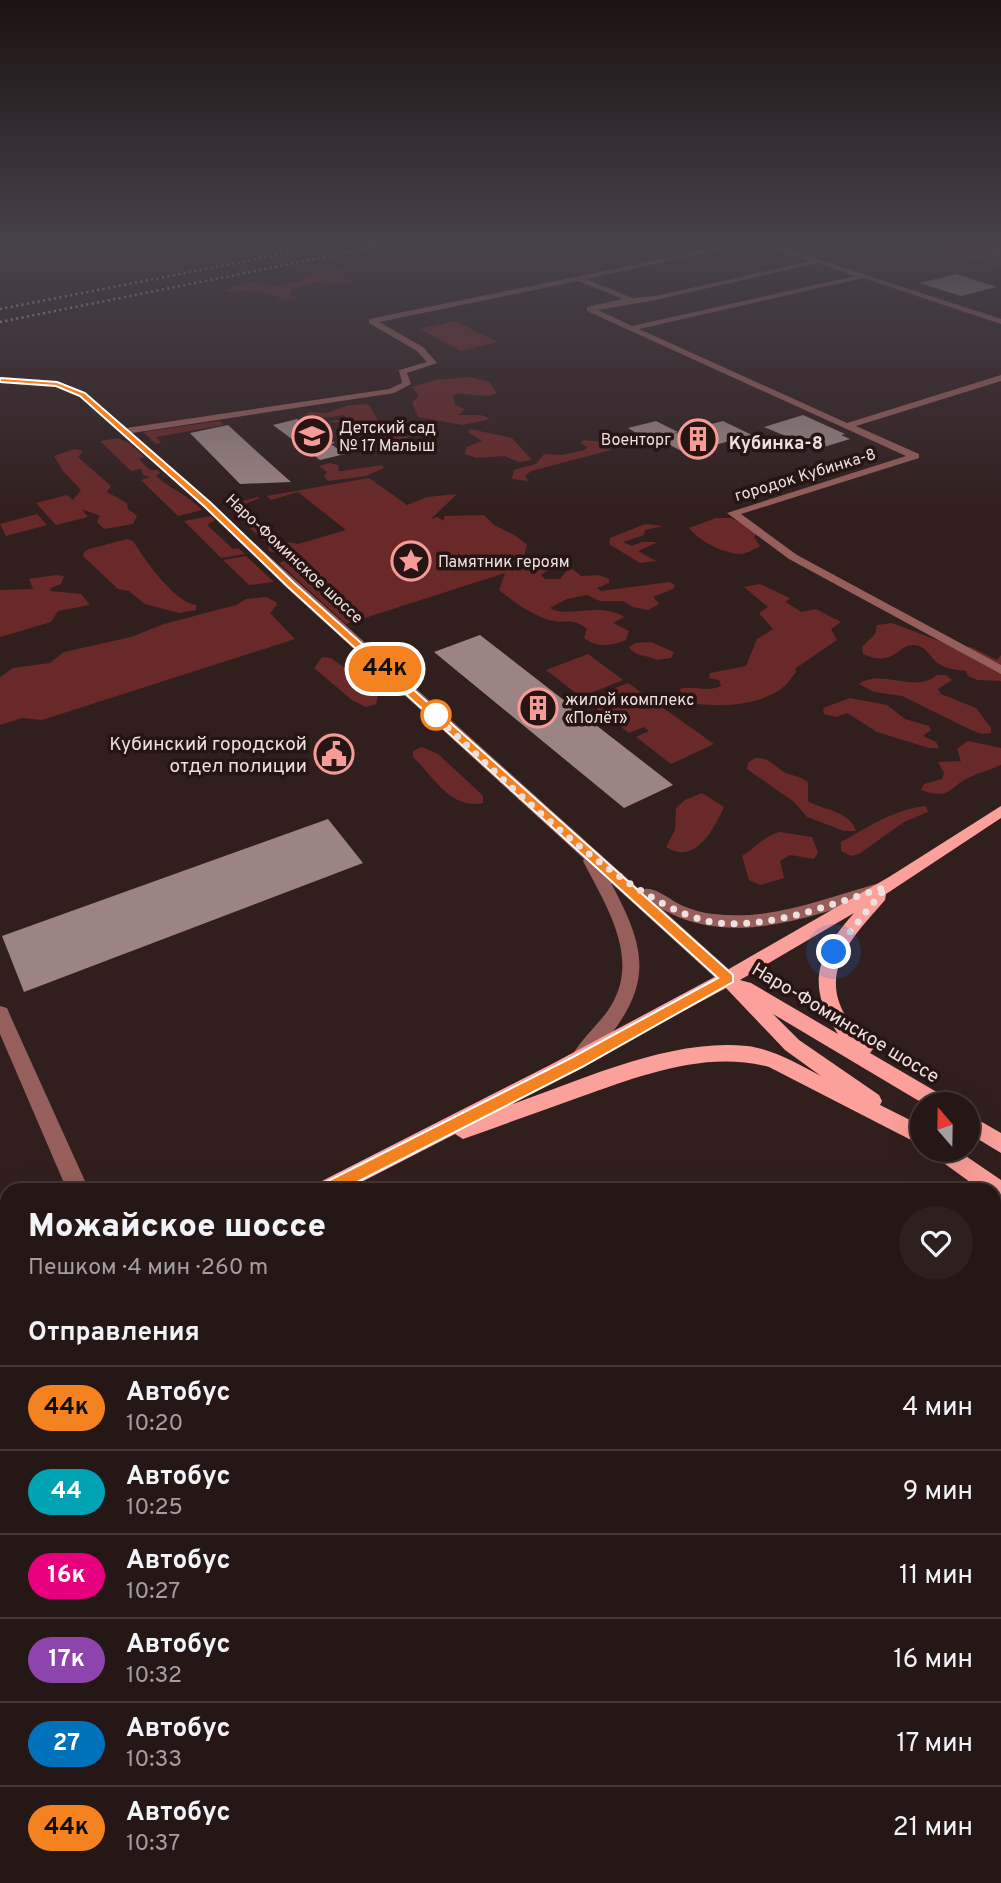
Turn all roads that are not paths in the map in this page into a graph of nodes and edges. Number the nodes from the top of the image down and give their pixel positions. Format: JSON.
{"nodes":[{"id":1,"x":396,"y":335,"type":"edge"},
{"id":2,"x":648,"y":335,"type":"edge"},
{"id":3,"x":1001,"y":378,"type":"edge"},
{"id":4,"x":0,"y":380,"type":"edge"},
{"id":5,"x":847,"y":426,"type":"junction"},
{"id":6,"x":125,"y":430,"type":"junction"},
{"id":7,"x":1001,"y":670,"type":"edge"},
{"id":8,"x":1001,"y":811,"type":"edge"},
{"id":9,"x":586,"y":851,"type":"junction"},
{"id":10,"x":886,"y":887,"type":"junction"},
{"id":11,"x":728,"y":979,"type":"junction"},
{"id":12,"x":0,"y":1013,"type":"edge"},
{"id":13,"x":576,"y":1062,"type":"junction"},
{"id":14,"x":887,"y":1070,"type":"junction"},
{"id":15,"x":921,"y":1092,"type":"edge"},
{"id":16,"x":910,"y":1128,"type":"edge"},
{"id":17,"x":910,"y":1130,"type":"edge"},
{"id":18,"x":980,"y":1130,"type":"edge"},
{"id":19,"x":1001,"y":1144,"type":"edge"},
{"id":20,"x":400,"y":1152,"type":"junction"},
{"id":21,"x":959,"y":1162,"type":"edge"},
{"id":22,"x":75,"y":1183,"type":"edge"},
{"id":23,"x":340,"y":1183,"type":"edge"},
{"id":24,"x":988,"y":1183,"type":"edge"}],
"edges":[{"from":1,"to":6,"type":"street"},
{"from":2,"to":5,"type":"street","name":"городок Кубинка-8"},
{"from":3,"to":5,"type":"street","name":"городок Кубинка-8"},
{"from":4,"to":6,"type":"street","name":"Наро-Фоминское шоссе"},
{"from":5,"to":7,"type":"street","name":"городок Кубинка-8"},
{"from":6,"to":9,"type":"street","name":"Наро-Фоминское шоссе"},
{"from":8,"to":10,"type":"main road"},
{"from":9,"to":10,"type":"street"},
{"from":9,"to":11,"type":"street","name":"Наро-Фоминское шоссе"},
{"from":9,"to":13,"type":"street"},
{"from":10,"to":11,"type":"main road"},
{"from":10,"to":14,"type":"main road"},
{"from":11,"to":13,"type":"main road"},
{"from":11,"to":14,"type":"main road","name":"Наро-Фоминское шоссе"},
{"from":11,"to":16,"type":"main road","name":"Наро-Фоминское шоссе"},
{"from":12,"to":22,"type":"street"},
{"from":13,"to":20,"type":"main road"},
{"from":14,"to":15,"type":"main road","name":"Наро-Фоминское шоссе"},
{"from":17,"to":20,"type":"main road"},
{"from":18,"to":19,"type":"main road"},
{"from":20,"to":23,"type":"main road"},
{"from":21,"to":24,"type":"main road"}]}
